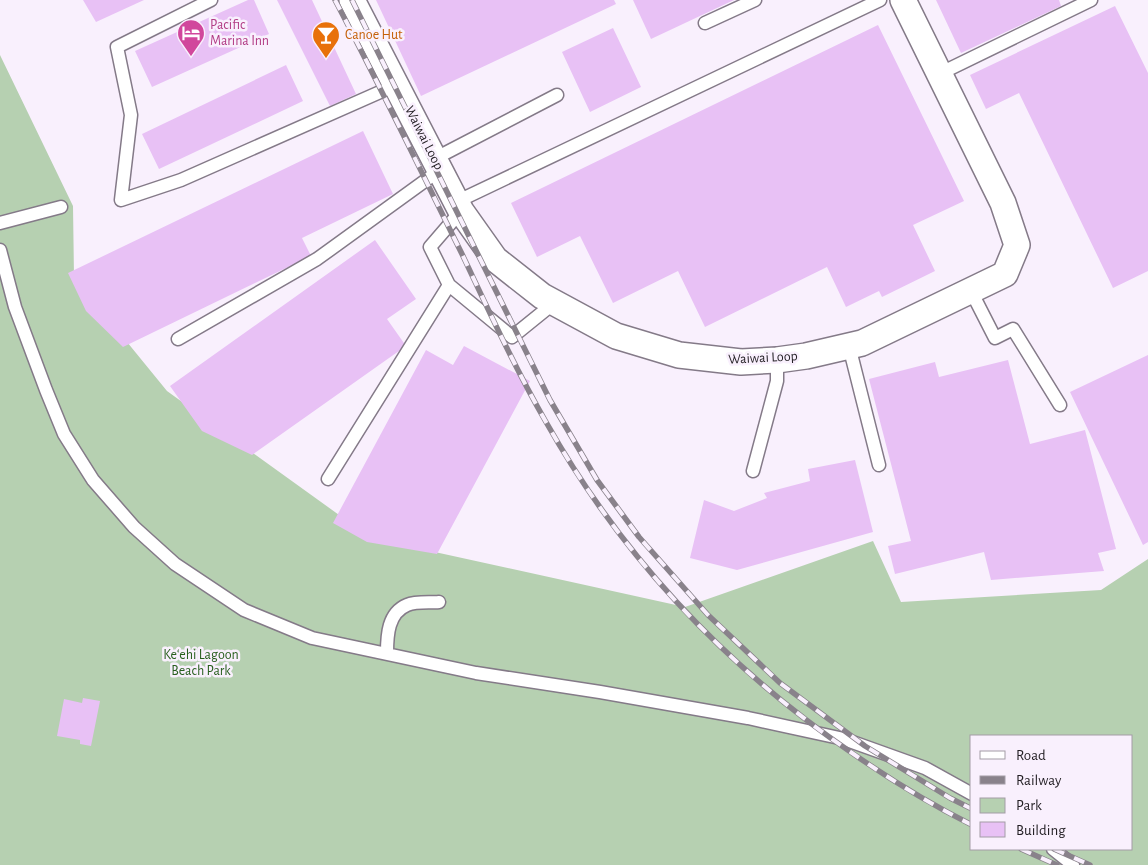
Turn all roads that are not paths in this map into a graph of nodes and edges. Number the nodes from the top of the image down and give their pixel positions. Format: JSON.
{"nodes":[{"id":1,"x":210,"y":0,"type":"edge"},
{"id":2,"x":352,"y":0,"type":"edge"},
{"id":3,"x":755,"y":0,"type":"edge"},
{"id":4,"x":880,"y":0,"type":"edge"},
{"id":5,"x":903,"y":0,"type":"edge"},
{"id":6,"x":1091,"y":0,"type":"edge"},
{"id":7,"x":705,"y":23,"type":"dead end"},
{"id":8,"x":939,"y":74,"type":"junction"},
{"id":9,"x":396,"y":85,"type":"junction"},
{"id":10,"x":557,"y":95,"type":"dead end"},
{"id":11,"x":437,"y":165,"type":"junction"},
{"id":12,"x":459,"y":206,"type":"junction"},
{"id":13,"x":61,"y":207,"type":"dead end"},
{"id":14,"x":0,"y":223,"type":"edge"},
{"id":15,"x":0,"y":250,"type":"edge"},
{"id":16,"x":449,"y":285,"type":"junction"},
{"id":17,"x":971,"y":291,"type":"junction"},
{"id":18,"x":554,"y":303,"type":"junction"},
{"id":19,"x":178,"y":339,"type":"dead end"},
{"id":20,"x":850,"y":346,"type":"junction"},
{"id":21,"x":777,"y":360,"type":"junction"},
{"id":22,"x":1060,"y":405,"type":"dead end"},
{"id":23,"x":879,"y":465,"type":"dead end"},
{"id":24,"x":753,"y":471,"type":"dead end"},
{"id":25,"x":328,"y":479,"type":"dead end"},
{"id":26,"x":439,"y":602,"type":"dead end"},
{"id":27,"x":387,"y":653,"type":"junction"},
{"id":28,"x":970,"y":793,"type":"edge"},
{"id":29,"x":1054,"y":850,"type":"edge"},
{"id":30,"x":1074,"y":865,"type":"edge"}],
"edges":[{"from":1,"to":9,"type":"lane"},
{"from":2,"to":9,"type":"street","name":"Waiwai Loop"},
{"from":3,"to":7,"type":"lane"},
{"from":4,"to":12,"type":"lane"},
{"from":5,"to":8,"type":"street","name":"Waiwai Loop"},
{"from":6,"to":8,"type":"lane"},
{"from":8,"to":17,"type":"street","name":"Waiwai Loop"},
{"from":9,"to":11,"type":"street","name":"Waiwai Loop"},
{"from":10,"to":11,"type":"lane"},
{"from":11,"to":12,"type":"street","name":"Waiwai Loop"},
{"from":11,"to":19,"type":"lane"},
{"from":12,"to":16,"type":"lane"},
{"from":12,"to":18,"type":"street","name":"Waiwai Loop"},
{"from":13,"to":14,"type":"lane"},
{"from":15,"to":27,"type":"lane"},
{"from":16,"to":18,"type":"lane"},
{"from":16,"to":25,"type":"lane"},
{"from":17,"to":20,"type":"street","name":"Waiwai Loop"},
{"from":17,"to":22,"type":"lane"},
{"from":18,"to":21,"type":"street","name":"Waiwai Loop"},
{"from":20,"to":21,"type":"street","name":"Waiwai Loop"},
{"from":20,"to":23,"type":"lane"},
{"from":21,"to":24,"type":"lane"},
{"from":26,"to":27,"type":"lane"},
{"from":27,"to":28,"type":"lane"},
{"from":29,"to":30,"type":"lane"}]}
